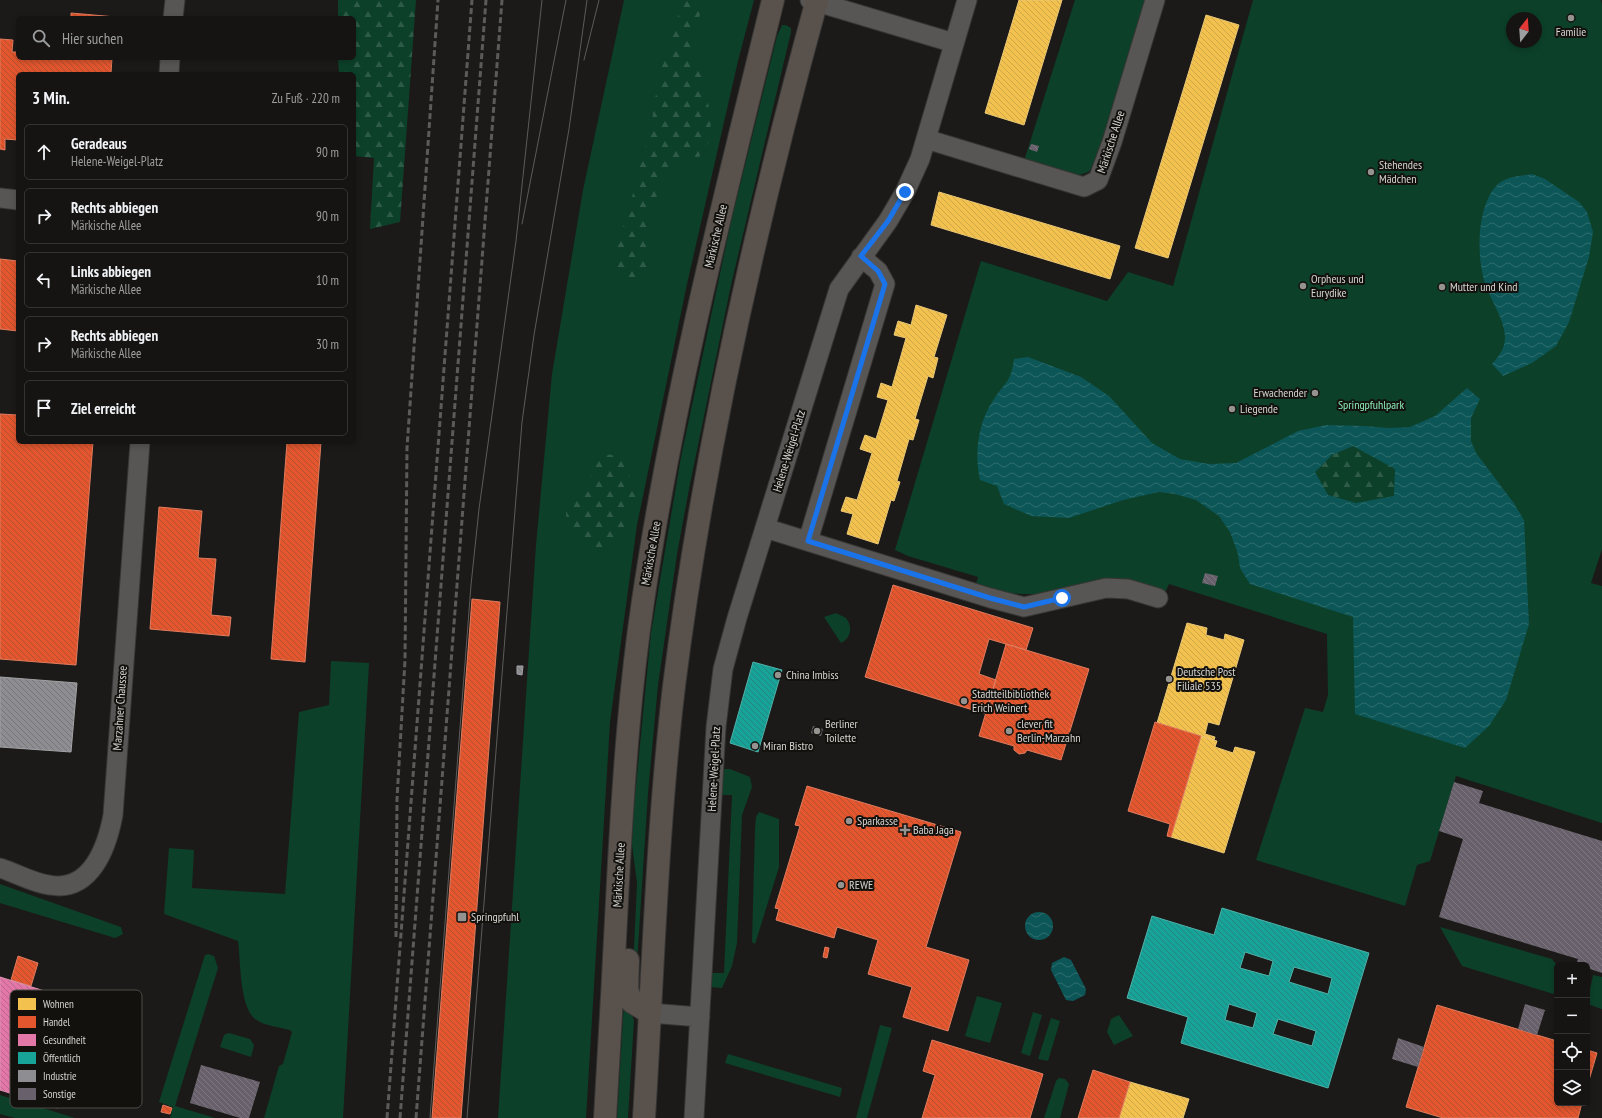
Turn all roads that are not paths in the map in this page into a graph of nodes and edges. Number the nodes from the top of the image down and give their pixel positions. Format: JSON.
{"nodes":[{"id":1,"x":174,"y":0,"type":"edge"},
{"id":2,"x":773,"y":0,"type":"edge"},
{"id":3,"x":967,"y":0,"type":"edge"},
{"id":4,"x":1155,"y":0,"type":"edge"},
{"id":5,"x":814,"y":1,"type":"edge"},
{"id":6,"x":173,"y":16,"type":"edge"},
{"id":7,"x":954,"y":43,"type":"junction"},
{"id":8,"x":170,"y":60,"type":"edge"},
{"id":9,"x":169,"y":72,"type":"edge"},
{"id":10,"x":926,"y":139,"type":"junction"},
{"id":11,"x":0,"y":198,"type":"edge"},
{"id":12,"x":16,"y":200,"type":"edge"},
{"id":13,"x":861,"y":256,"type":"junction"},
{"id":14,"x":140,"y":444,"type":"edge"},
{"id":15,"x":765,"y":528,"type":"junction"},
{"id":16,"x":808,"y":541,"type":"junction"},
{"id":17,"x":1158,"y":598,"type":"dead end"},
{"id":18,"x":620,"y":847,"type":"junction"},
{"id":19,"x":0,"y":868,"type":"edge"},
{"id":20,"x":650,"y":1013,"type":"junction"},
{"id":21,"x":700,"y":1017,"type":"junction"},
{"id":22,"x":605,"y":1118,"type":"edge"},
{"id":23,"x":644,"y":1118,"type":"edge"},
{"id":24,"x":694,"y":1118,"type":"edge"}],
"edges":[{"from":1,"to":6,"type":"street"},
{"from":2,"to":18,"type":"main road","name":"Märkische Allee"},
{"from":3,"to":7,"type":"street"},
{"from":4,"to":10,"type":"street","name":"Märkische Allee"},
{"from":5,"to":7,"type":"street"},
{"from":5,"to":20,"type":"main road"},
{"from":7,"to":10,"type":"street"},
{"from":8,"to":9,"type":"street"},
{"from":10,"to":13,"type":"street"},
{"from":11,"to":12,"type":"street"},
{"from":13,"to":15,"type":"street","name":"Helene-Weigel-Platz"},
{"from":13,"to":16,"type":"street"},
{"from":14,"to":19,"type":"street","name":"Marzahner Chaussee"},
{"from":15,"to":16,"type":"street"},
{"from":15,"to":21,"type":"street","name":"Helene-Weigel-Platz"},
{"from":16,"to":17,"type":"street"},
{"from":18,"to":20,"type":"main road"},
{"from":18,"to":22,"type":"main road","name":"Märkische Allee"},
{"from":20,"to":21,"type":"street"},
{"from":20,"to":23,"type":"main road"},
{"from":21,"to":24,"type":"street","name":"Helene-Weigel-Platz"}]}
